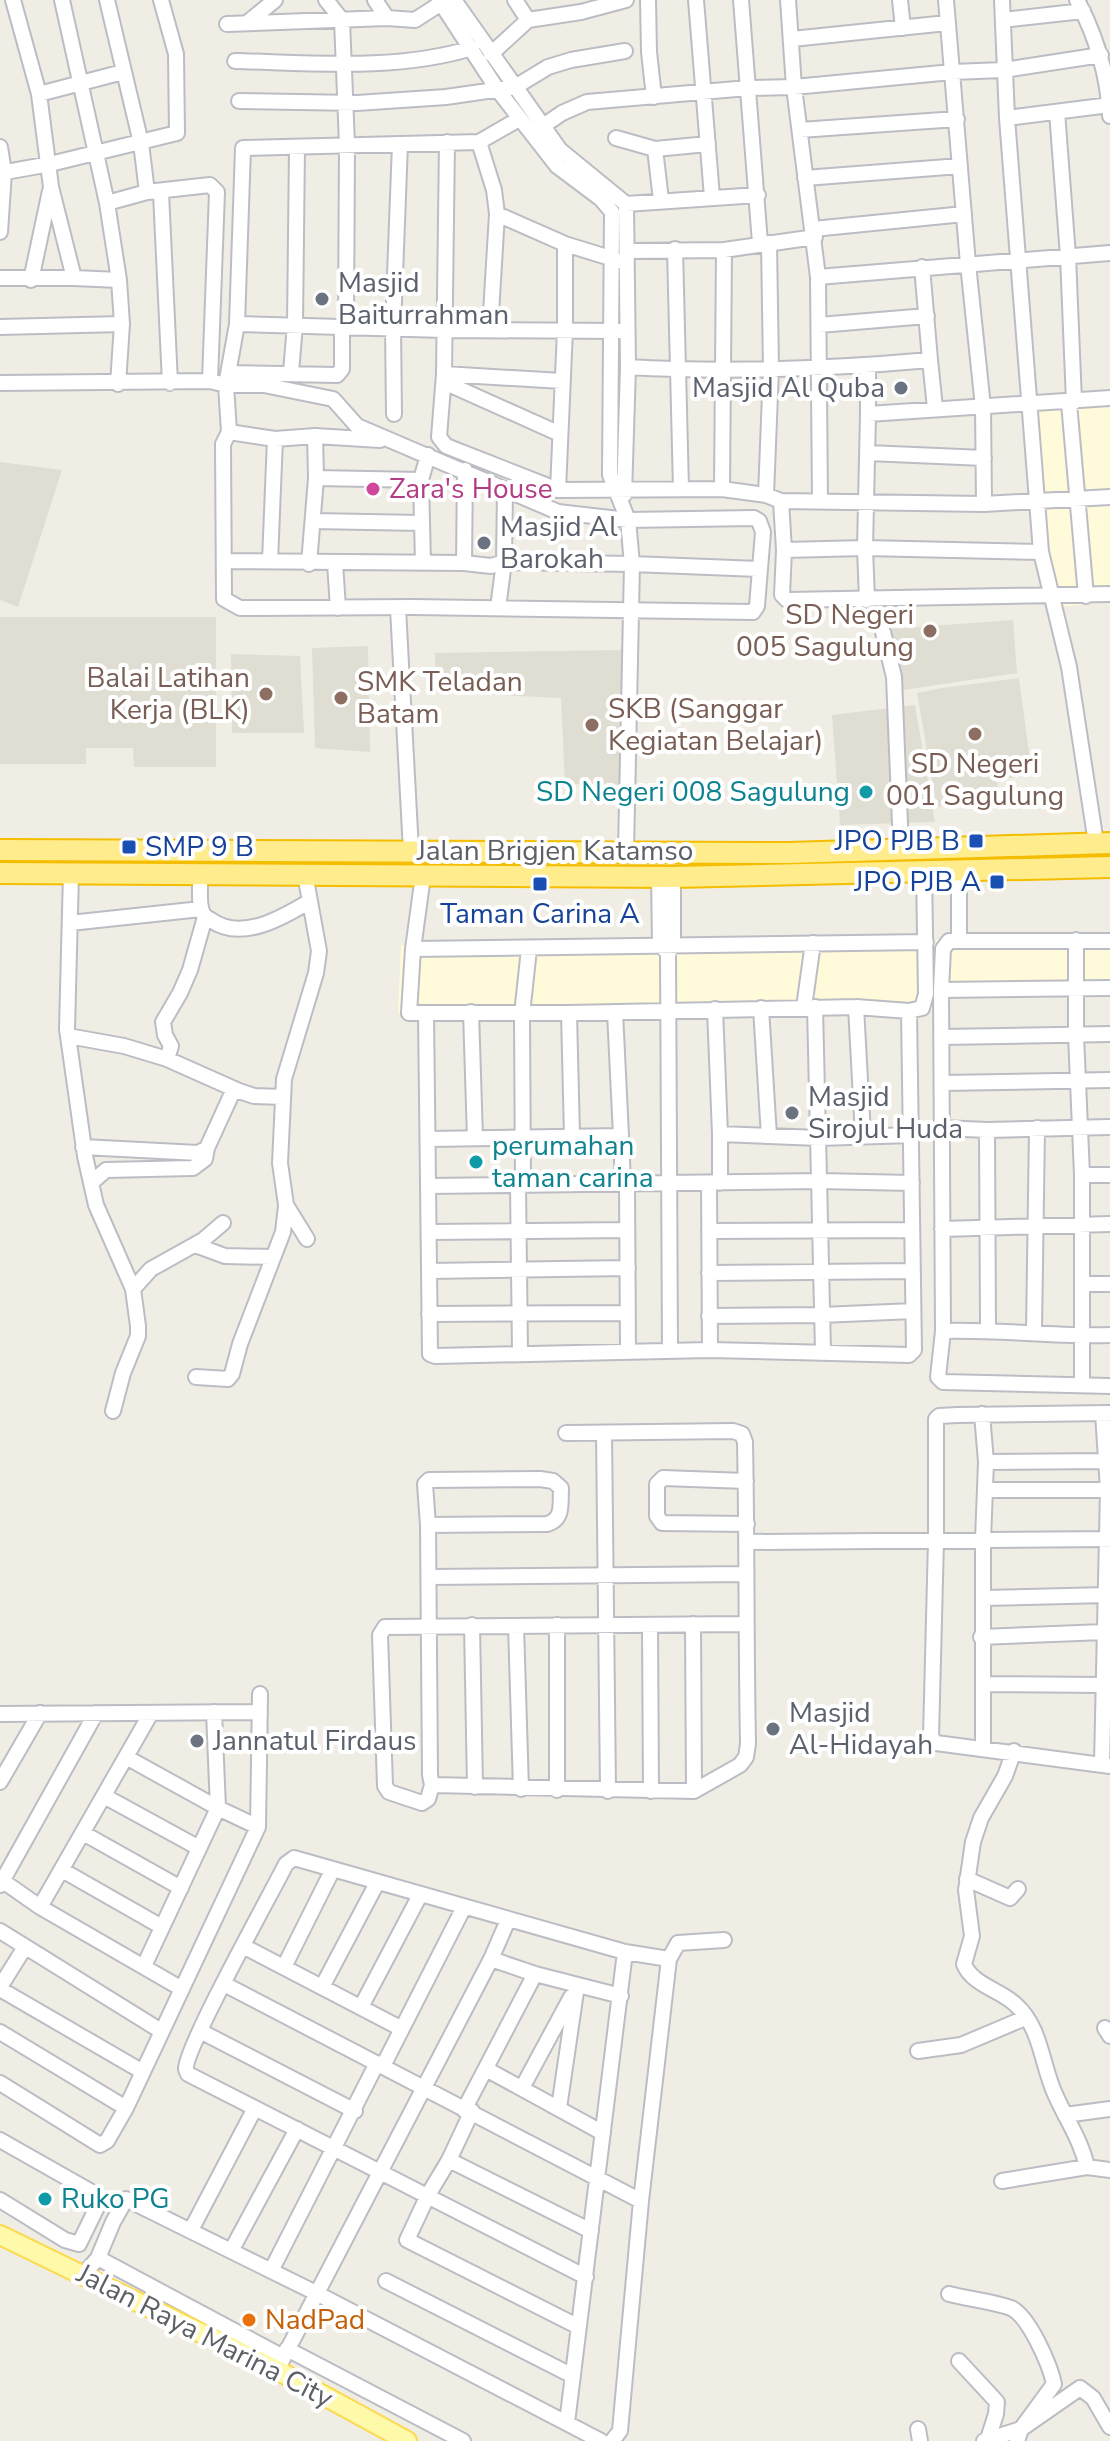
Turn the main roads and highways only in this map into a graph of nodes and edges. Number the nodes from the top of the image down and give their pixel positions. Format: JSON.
{"nodes":[{"id":1,"x":1103,"y":843,"type":"edge"},
{"id":2,"x":0,"y":850,"type":"edge"},
{"id":3,"x":1110,"y":867,"type":"edge"},
{"id":4,"x":0,"y":873,"type":"edge"},
{"id":5,"x":0,"y":2235,"type":"edge"},
{"id":6,"x":407,"y":2441,"type":"edge"}],
"edges":[{"from":1,"to":2,"type":"highway","name":"Jalan Brigjen Katamso"},
{"from":3,"to":4,"type":"highway","name":"Jalan Brigjen Katamso"},
{"from":5,"to":6,"type":"main road","name":"Jalan Raya Marina City"}]}
